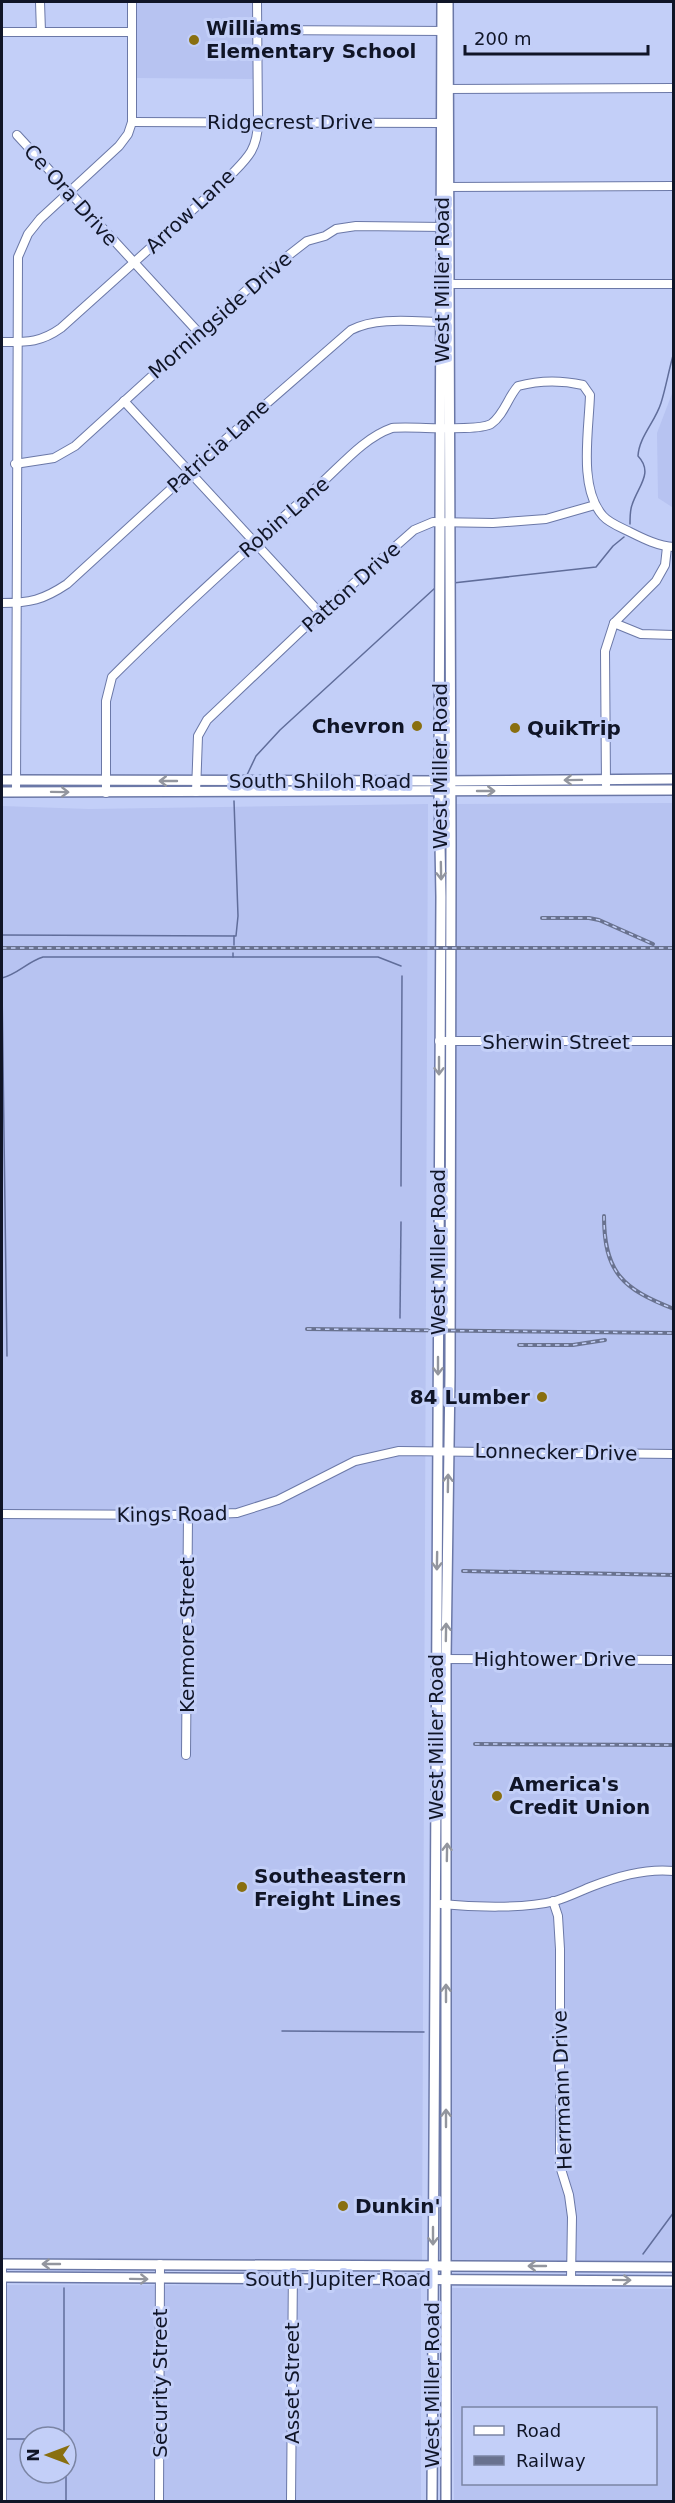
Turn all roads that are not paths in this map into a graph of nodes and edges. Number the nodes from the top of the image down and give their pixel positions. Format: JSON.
{"nodes":[{"id":1,"x":40,"y":2,"type":"edge"},
{"id":2,"x":132,"y":2,"type":"edge"},
{"id":3,"x":257,"y":2,"type":"edge"},
{"id":4,"x":442,"y":2,"type":"edge"},
{"id":5,"x":448,"y":2,"type":"edge"},
{"id":6,"x":257,"y":30,"type":"junction"},
{"id":7,"x":445,"y":31,"type":"junction"},
{"id":8,"x":2,"y":32,"type":"edge"},
{"id":9,"x":41,"y":32,"type":"junction"},
{"id":10,"x":132,"y":32,"type":"junction"},
{"id":11,"x":674,"y":88,"type":"edge"},
{"id":12,"x":445,"y":89,"type":"junction"},
{"id":13,"x":132,"y":122,"type":"junction"},
{"id":14,"x":258,"y":123,"type":"junction"},
{"id":15,"x":445,"y":123,"type":"junction"},
{"id":16,"x":17,"y":135,"type":"dead end"},
{"id":17,"x":674,"y":186,"type":"edge"},
{"id":18,"x":445,"y":187,"type":"junction"},
{"id":19,"x":69,"y":192,"type":"junction"},
{"id":20,"x":445,"y":227,"type":"junction"},
{"id":21,"x":134,"y":263,"type":"junction"},
{"id":22,"x":445,"y":284,"type":"junction"},
{"id":23,"x":674,"y":284,"type":"edge"},
{"id":24,"x":445,"y":322,"type":"junction"},
{"id":25,"x":199,"y":333,"type":"junction"},
{"id":26,"x":2,"y":342,"type":"edge"},
{"id":27,"x":16,"y":342,"type":"junction"},
{"id":28,"x":124,"y":401,"type":"junction"},
{"id":29,"x":445,"y":427,"type":"junction"},
{"id":30,"x":15,"y":464,"type":"junction"},
{"id":31,"x":190,"y":472,"type":"junction"},
{"id":32,"x":595,"y":505,"type":"junction"},
{"id":33,"x":445,"y":523,"type":"junction"},
{"id":34,"x":254,"y":543,"type":"junction"},
{"id":35,"x":670,"y":547,"type":"edge"},
{"id":36,"x":2,"y":603,"type":"edge"},
{"id":37,"x":16,"y":603,"type":"junction"},
{"id":38,"x":320,"y":613,"type":"junction"},
{"id":39,"x":614,"y":623,"type":"junction"},
{"id":40,"x":674,"y":635,"type":"edge"},
{"id":41,"x":674,"y":779,"type":"edge"},
{"id":42,"x":2,"y":780,"type":"edge"},
{"id":43,"x":15,"y":780,"type":"junction"},
{"id":44,"x":106,"y":781,"type":"junction"},
{"id":45,"x":196,"y":781,"type":"junction"},
{"id":46,"x":606,"y":784,"type":"junction"},
{"id":47,"x":439,"y":786,"type":"junction"},
{"id":48,"x":451,"y":786,"type":"junction"},
{"id":49,"x":674,"y":790,"type":"edge"},
{"id":50,"x":2,"y":792,"type":"edge"},
{"id":51,"x":16,"y":792,"type":"junction"},
{"id":52,"x":196,"y":792,"type":"junction"},
{"id":53,"x":106,"y":793,"type":"junction"},
{"id":54,"x":439,"y":1041,"type":"junction"},
{"id":55,"x":674,"y":1041,"type":"edge"},
{"id":56,"x":450,"y":1042,"type":"junction"},
{"id":57,"x":438,"y":1450,"type":"junction"},
{"id":58,"x":449,"y":1450,"type":"junction"},
{"id":59,"x":674,"y":1454,"type":"edge"},
{"id":60,"x":2,"y":1514,"type":"edge"},
{"id":61,"x":188,"y":1515,"type":"junction"},
{"id":62,"x":441,"y":1658,"type":"junction"},
{"id":63,"x":674,"y":1660,"type":"edge"},
{"id":64,"x":186,"y":1755,"type":"dead end"},
{"id":65,"x":674,"y":1871,"type":"edge"},
{"id":66,"x":553,"y":1901,"type":"junction"},
{"id":67,"x":435,"y":1904,"type":"junction"},
{"id":68,"x":446,"y":1904,"type":"junction"},
{"id":69,"x":2,"y":2264,"type":"edge"},
{"id":70,"x":80,"y":2264,"type":"junction"},
{"id":71,"x":160,"y":2264,"type":"junction"},
{"id":72,"x":293,"y":2265,"type":"junction"},
{"id":73,"x":433,"y":2266,"type":"junction"},
{"id":74,"x":445,"y":2266,"type":"junction"},
{"id":75,"x":571,"y":2266,"type":"junction"},
{"id":76,"x":674,"y":2267,"type":"edge"},
{"id":77,"x":2,"y":2277,"type":"edge"},
{"id":78,"x":80,"y":2278,"type":"junction"},
{"id":79,"x":293,"y":2278,"type":"junction"},
{"id":80,"x":432,"y":2278,"type":"junction"},
{"id":81,"x":160,"y":2279,"type":"junction"},
{"id":82,"x":445,"y":2279,"type":"junction"},
{"id":83,"x":571,"y":2279,"type":"junction"},
{"id":84,"x":674,"y":2281,"type":"edge"},
{"id":85,"x":432,"y":2438,"type":"junction"},
{"id":86,"x":446,"y":2438,"type":"junction"},
{"id":87,"x":2,"y":2502,"type":"edge"},
{"id":88,"x":159,"y":2502,"type":"edge"},
{"id":89,"x":291,"y":2502,"type":"edge"},
{"id":90,"x":432,"y":2502,"type":"edge"},
{"id":91,"x":446,"y":2502,"type":"edge"}],
"edges":[{"from":1,"to":9,"type":"street"},
{"from":2,"to":10,"type":"street"},
{"from":3,"to":6,"type":"street","name":"Arrow Lane"},
{"from":4,"to":7,"type":"main road","name":"West Miller Road"},
{"from":5,"to":7,"type":"main road","name":"West Miller Road"},
{"from":6,"to":7,"type":"street"},
{"from":6,"to":14,"type":"street","name":"Arrow Lane"},
{"from":7,"to":12,"type":"main road","name":"West Miller Road"},
{"from":8,"to":9,"type":"street"},
{"from":9,"to":10,"type":"street"},
{"from":10,"to":13,"type":"street"},
{"from":11,"to":12,"type":"street"},
{"from":12,"to":15,"type":"main road","name":"West Miller Road"},
{"from":13,"to":14,"type":"street","name":"Ridgecrest Drive"},
{"from":13,"to":19,"type":"street"},
{"from":14,"to":15,"type":"street","name":"Ridgecrest Drive"},
{"from":14,"to":21,"type":"street","name":"Arrow Lane"},
{"from":15,"to":18,"type":"main road","name":"West Miller Road"},
{"from":16,"to":19,"type":"street","name":"Ce Ora Drive"},
{"from":17,"to":18,"type":"street"},
{"from":18,"to":20,"type":"main road","name":"West Miller Road"},
{"from":19,"to":21,"type":"street","name":"Ce Ora Drive"},
{"from":19,"to":27,"type":"street"},
{"from":20,"to":22,"type":"main road","name":"West Miller Road"},
{"from":20,"to":25,"type":"street","name":"Morningside Drive"},
{"from":21,"to":25,"type":"street","name":"Ce Ora Drive"},
{"from":21,"to":27,"type":"street","name":"Arrow Lane"},
{"from":22,"to":23,"type":"street"},
{"from":22,"to":24,"type":"main road","name":"West Miller Road"},
{"from":24,"to":29,"type":"main road","name":"West Miller Road"},
{"from":24,"to":31,"type":"street","name":"Patricia Lane"},
{"from":25,"to":28,"type":"street","name":"Morningside Drive"},
{"from":26,"to":27,"type":"street","name":"Arrow Lane"},
{"from":27,"to":30,"type":"street"},
{"from":28,"to":30,"type":"street","name":"Morningside Drive"},
{"from":28,"to":31,"type":"street"},
{"from":29,"to":32,"type":"street","name":"Robin Lane"},
{"from":29,"to":33,"type":"main road","name":"West Miller Road"},
{"from":29,"to":34,"type":"street","name":"Robin Lane"},
{"from":30,"to":37,"type":"street"},
{"from":31,"to":34,"type":"street"},
{"from":31,"to":37,"type":"street","name":"Patricia Lane"},
{"from":32,"to":33,"type":"street","name":"Patton Drive"},
{"from":32,"to":35,"type":"street"},
{"from":33,"to":38,"type":"street","name":"Patton Drive"},
{"from":33,"to":47,"type":"main road","name":"West Miller Road"},
{"from":33,"to":48,"type":"main road","name":"West Miller Road"},
{"from":34,"to":38,"type":"street"},
{"from":34,"to":44,"type":"street","name":"Robin Lane"},
{"from":35,"to":39,"type":"street"},
{"from":36,"to":37,"type":"street","name":"Patricia Lane"},
{"from":37,"to":43,"type":"street"},
{"from":38,"to":45,"type":"street","name":"Patton Drive"},
{"from":39,"to":40,"type":"street"},
{"from":39,"to":46,"type":"street"},
{"from":41,"to":46,"type":"main road","name":"South Shiloh Road"},
{"from":42,"to":43,"type":"main road","name":"South Shiloh Road"},
{"from":43,"to":44,"type":"main road","name":"South Shiloh Road"},
{"from":43,"to":51,"type":"street"},
{"from":45,"to":44,"type":"main road","name":"South Shiloh Road","one_way":true},
{"from":44,"to":53,"type":"street","name":"Robin Lane"},
{"from":45,"to":47,"type":"main road","name":"South Shiloh Road"},
{"from":45,"to":52,"type":"street","name":"Patton Drive"},
{"from":46,"to":48,"type":"main road","name":"South Shiloh Road"},
{"from":46,"to":49,"type":"main road","name":"South Shiloh Road"},
{"from":47,"to":48,"type":"main road","name":"South Shiloh Road"},
{"from":47,"to":52,"type":"main road","name":"South Shiloh Road"},
{"from":47,"to":54,"type":"main road","name":"West Miller Road","one_way":true},
{"from":48,"to":56,"type":"main road","name":"West Miller Road"},
{"from":50,"to":51,"type":"main road","name":"South Shiloh Road"},
{"from":51,"to":53,"type":"main road","name":"South Shiloh Road","one_way":true},
{"from":52,"to":53,"type":"main road","name":"South Shiloh Road"},
{"from":54,"to":56,"type":"street","name":"Sherwin Street"},
{"from":54,"to":57,"type":"main road","name":"West Miller Road","one_way":true},
{"from":55,"to":56,"type":"street","name":"Sherwin Street"},
{"from":56,"to":58,"type":"main road","name":"West Miller Road"},
{"from":57,"to":58,"type":"street","name":"Lonnecker Drive"},
{"from":57,"to":61,"type":"street","name":"Kings Road"},
{"from":57,"to":62,"type":"main road","name":"West Miller Road","one_way":true},
{"from":58,"to":59,"type":"street","name":"Lonnecker Drive"},
{"from":62,"to":58,"type":"main road","name":"West Miller Road","one_way":true},
{"from":60,"to":61,"type":"street","name":"Kings Road"},
{"from":61,"to":64,"type":"street","name":"Kenmore Street"},
{"from":62,"to":63,"type":"street","name":"Hightower Drive"},
{"from":62,"to":67,"type":"main road","name":"West Miller Road"},
{"from":68,"to":62,"type":"main road","name":"West Miller Road","one_way":true},
{"from":65,"to":66,"type":"street"},
{"from":66,"to":68,"type":"street"},
{"from":66,"to":75,"type":"street","name":"Herrmann Drive"},
{"from":67,"to":68,"type":"street"},
{"from":67,"to":73,"type":"main road","name":"West Miller Road","one_way":true},
{"from":74,"to":68,"type":"main road","name":"West Miller Road","one_way":true},
{"from":70,"to":69,"type":"main road","name":"South Jupiter Road","one_way":true},
{"from":69,"to":77,"type":"street"},
{"from":70,"to":71,"type":"main road","name":"South Jupiter Road"},
{"from":70,"to":78,"type":"main road"},
{"from":71,"to":72,"type":"main road","name":"South Jupiter Road"},
{"from":71,"to":81,"type":"street","name":"Security Street"},
{"from":72,"to":73,"type":"main road","name":"South Jupiter Road"},
{"from":72,"to":79,"type":"street","name":"Asset Street"},
{"from":73,"to":74,"type":"main road","name":"South Jupiter Road"},
{"from":73,"to":80,"type":"main road","name":"West Miller Road"},
{"from":75,"to":74,"type":"main road","name":"South Jupiter Road","one_way":true},
{"from":74,"to":82,"type":"main road","name":"West Miller Road"},
{"from":75,"to":76,"type":"main road","name":"South Jupiter Road"},
{"from":75,"to":83,"type":"street","name":"Herrmann Drive"},
{"from":77,"to":78,"type":"main road","name":"South Jupiter Road"},
{"from":77,"to":87,"type":"street"},
{"from":78,"to":81,"type":"main road","name":"South Jupiter Road","one_way":true},
{"from":79,"to":80,"type":"main road","name":"South Jupiter Road"},
{"from":79,"to":81,"type":"main road","name":"South Jupiter Road"},
{"from":79,"to":89,"type":"street","name":"Asset Street"},
{"from":80,"to":82,"type":"main road","name":"South Jupiter Road"},
{"from":80,"to":85,"type":"main road","name":"West Miller Road"},
{"from":81,"to":88,"type":"street","name":"Security Street"},
{"from":82,"to":83,"type":"main road","name":"South Jupiter Road"},
{"from":82,"to":86,"type":"main road","name":"West Miller Road"},
{"from":83,"to":84,"type":"main road","name":"South Jupiter Road","one_way":true},
{"from":85,"to":86,"type":"main road"},
{"from":85,"to":90,"type":"main road","name":"West Miller Road"},
{"from":86,"to":91,"type":"main road","name":"West Miller Road"}]}
